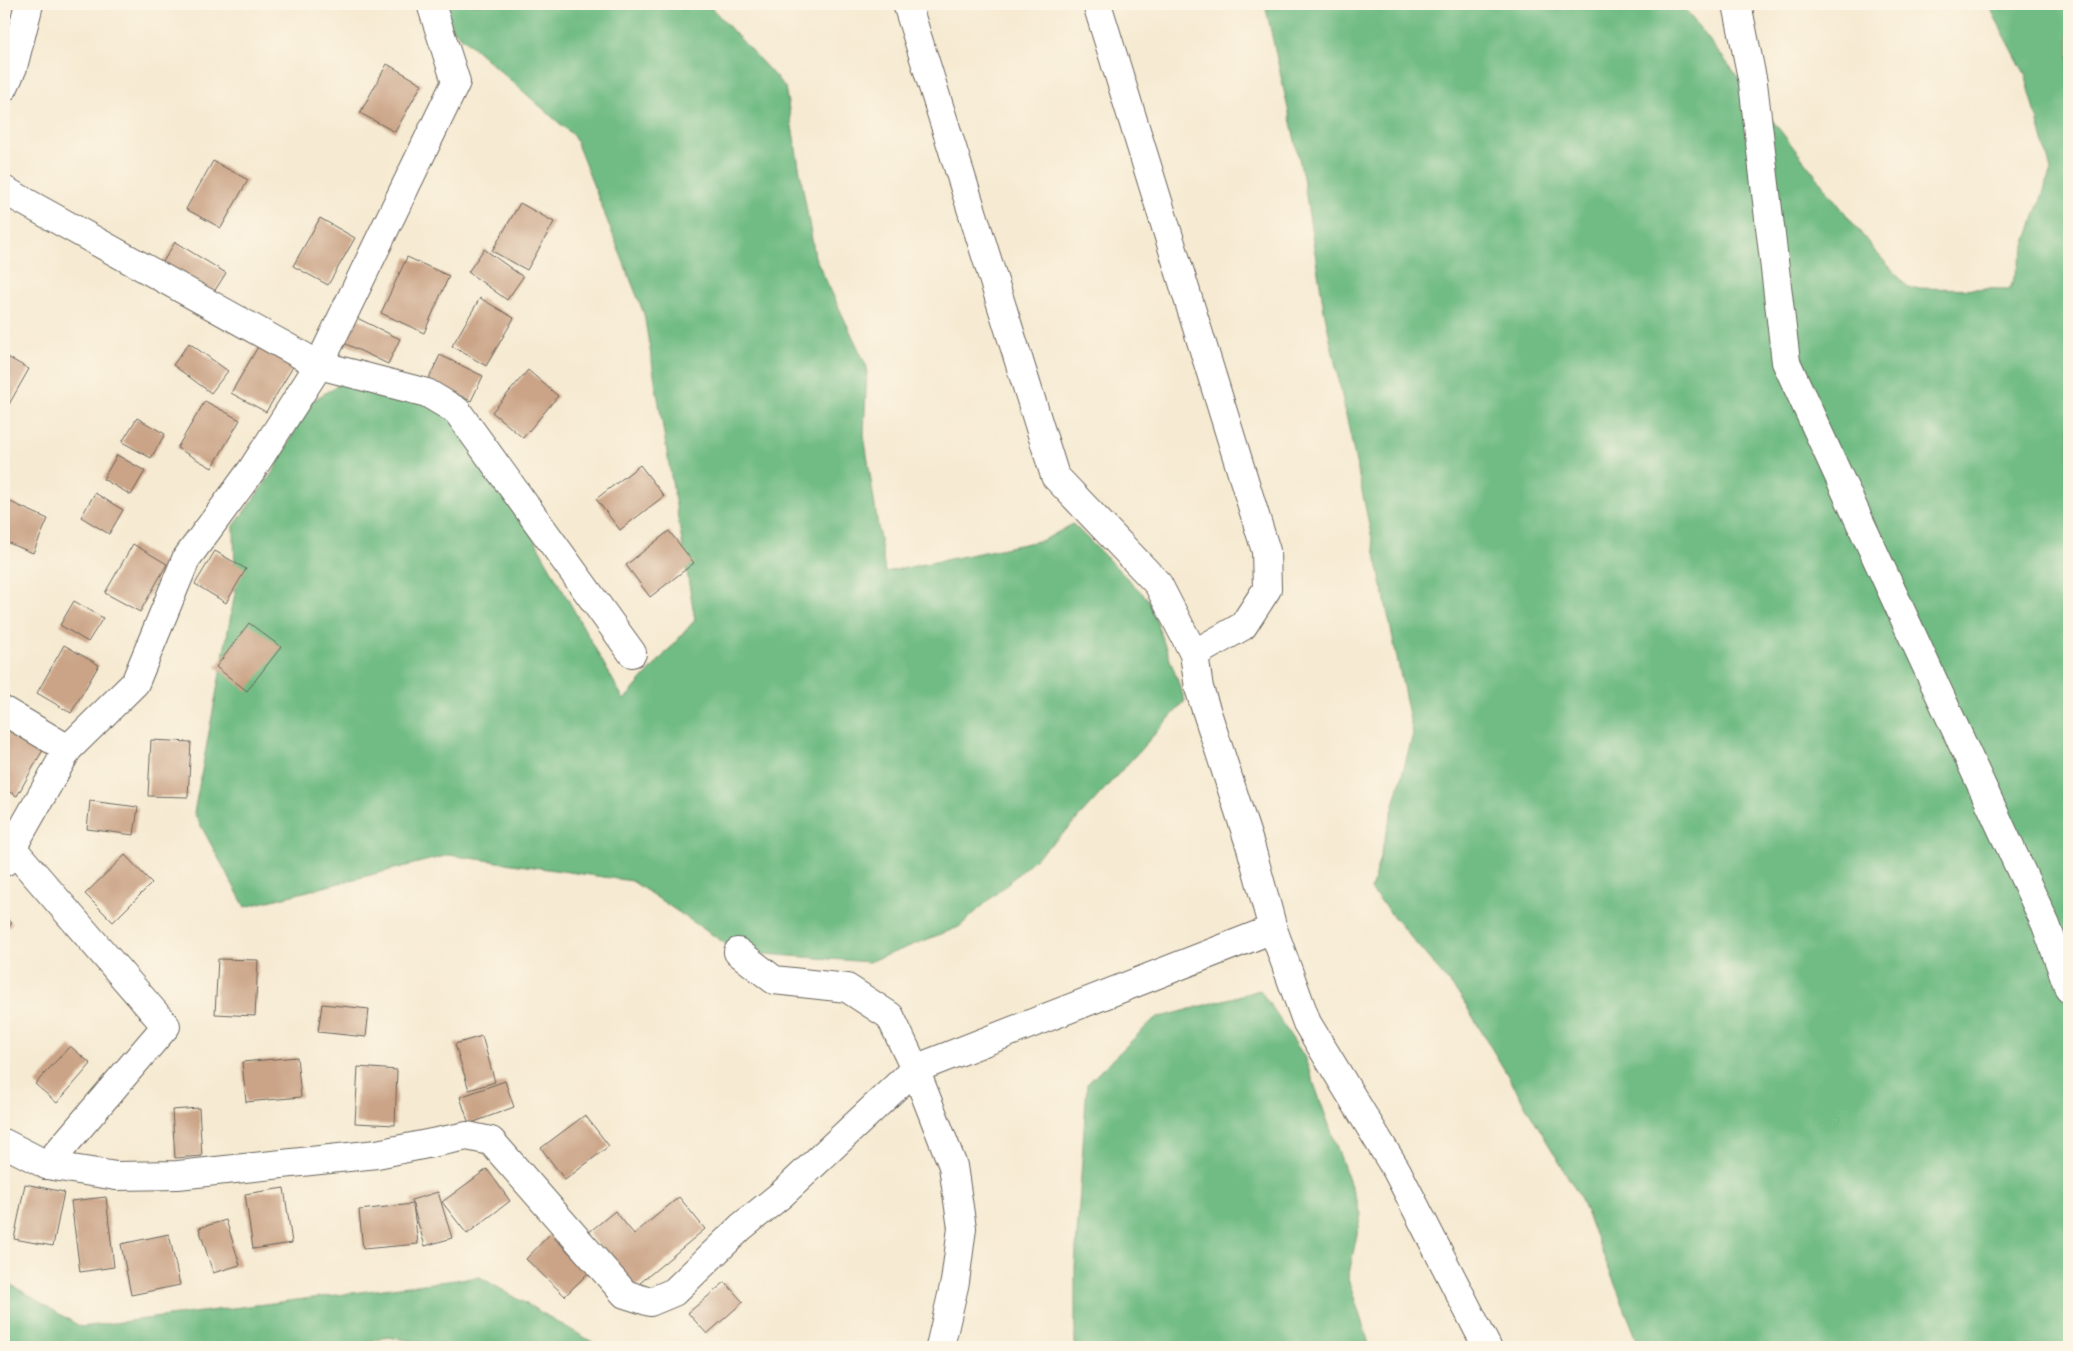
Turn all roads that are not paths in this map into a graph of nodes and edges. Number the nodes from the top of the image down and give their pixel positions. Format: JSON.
{"nodes":[{"id":1,"x":29,"y":4,"type":"edge"},
{"id":2,"x":431,"y":4,"type":"edge"},
{"id":3,"x":907,"y":4,"type":"edge"},
{"id":4,"x":1097,"y":4,"type":"edge"},
{"id":5,"x":1737,"y":4,"type":"edge"},
{"id":6,"x":4,"y":87,"type":"edge"},
{"id":7,"x":4,"y":190,"type":"edge"},
{"id":8,"x":319,"y":365,"type":"junction"},
{"id":9,"x":632,"y":653,"type":"dead end"},
{"id":10,"x":1194,"y":654,"type":"junction"},
{"id":11,"x":4,"y":711,"type":"edge"},
{"id":12,"x":68,"y":749,"type":"junction"},
{"id":13,"x":8,"y":855,"type":"edge"},
{"id":14,"x":1273,"y":929,"type":"junction"},
{"id":15,"x":738,"y":952,"type":"dead end"},
{"id":16,"x":2069,"y":989,"type":"edge"},
{"id":17,"x":915,"y":1070,"type":"junction"},
{"id":18,"x":4,"y":1143,"type":"edge"},
{"id":19,"x":47,"y":1165,"type":"junction"},
{"id":20,"x":940,"y":1347,"type":"edge"},
{"id":21,"x":1487,"y":1347,"type":"edge"}],
"edges":[{"from":1,"to":6,"type":"street"},
{"from":2,"to":8,"type":"street"},
{"from":3,"to":10,"type":"street"},
{"from":4,"to":10,"type":"street"},
{"from":5,"to":16,"type":"street"},
{"from":7,"to":8,"type":"street"},
{"from":8,"to":9,"type":"street"},
{"from":8,"to":12,"type":"street"},
{"from":10,"to":14,"type":"street"},
{"from":11,"to":12,"type":"street"},
{"from":12,"to":13,"type":"street"},
{"from":13,"to":19,"type":"street"},
{"from":14,"to":17,"type":"street"},
{"from":14,"to":21,"type":"street"},
{"from":15,"to":17,"type":"street"},
{"from":17,"to":19,"type":"street"},
{"from":17,"to":20,"type":"street"},
{"from":18,"to":19,"type":"street"}]}
